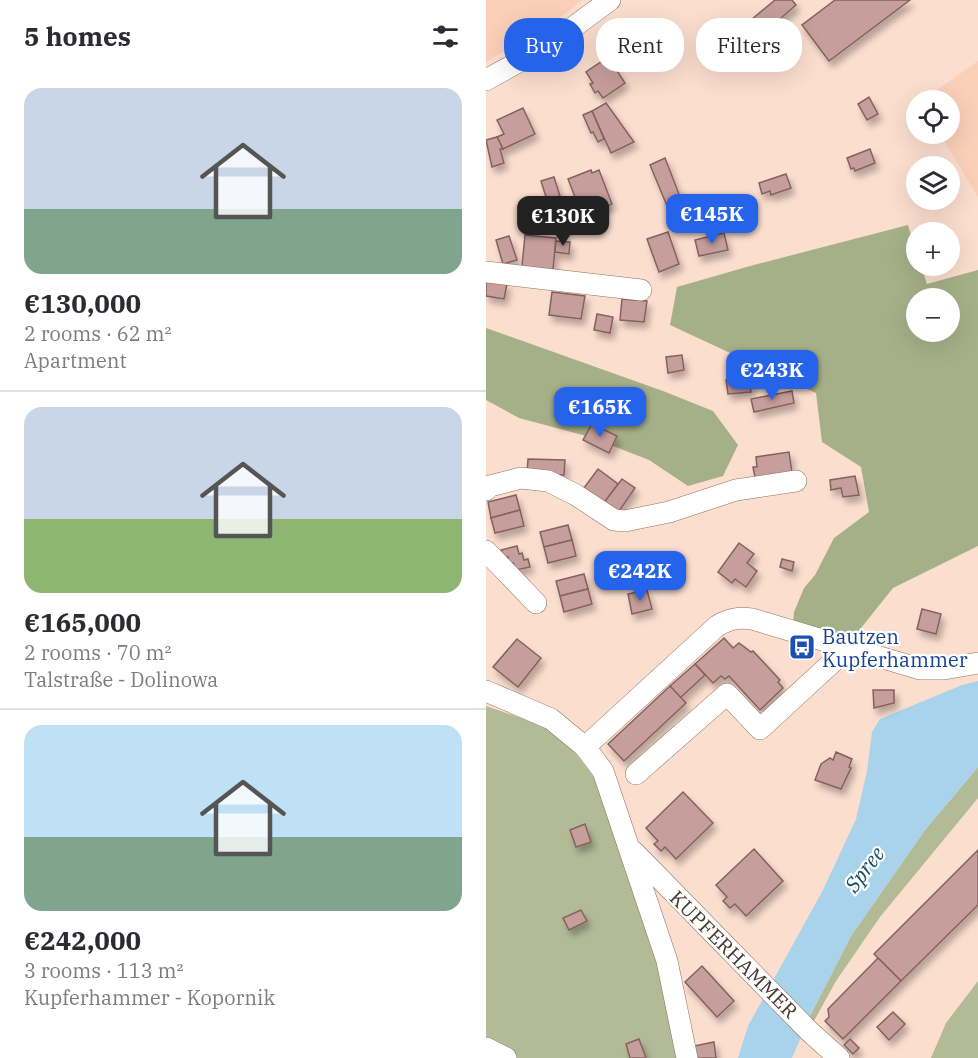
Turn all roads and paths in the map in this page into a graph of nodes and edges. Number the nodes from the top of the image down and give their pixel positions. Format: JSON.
{"nodes":[{"id":1,"x":610,"y":0,"type":"edge"},
{"id":2,"x":486,"y":80,"type":"edge"},
{"id":3,"x":486,"y":272,"type":"edge"},
{"id":4,"x":641,"y":290,"type":"dead end"},
{"id":5,"x":796,"y":480,"type":"dead end"},
{"id":6,"x":486,"y":490,"type":"edge"},
{"id":7,"x":486,"y":551,"type":"edge"},
{"id":8,"x":536,"y":603,"type":"dead end"},
{"id":9,"x":849,"y":647,"type":"junction"},
{"id":10,"x":978,"y":663,"type":"edge"},
{"id":11,"x":486,"y":691,"type":"edge"},
{"id":12,"x":585,"y":747,"type":"junction"},
{"id":13,"x":636,"y":774,"type":"dead end"},
{"id":14,"x":630,"y":849,"type":"junction"},
{"id":15,"x":486,"y":1048,"type":"edge"},
{"id":16,"x":506,"y":1058,"type":"edge"},
{"id":17,"x":687,"y":1058,"type":"edge"},
{"id":18,"x":839,"y":1058,"type":"edge"}],
"edges":[{"from":1,"to":2,"type":"street"},
{"from":3,"to":4,"type":"street"},
{"from":5,"to":6,"type":"street"},
{"from":7,"to":8,"type":"street"},
{"from":9,"to":10,"type":"street"},
{"from":9,"to":12,"type":"street"},
{"from":9,"to":13,"type":"street"},
{"from":11,"to":12,"type":"street"},
{"from":12,"to":14,"type":"street"},
{"from":14,"to":17,"type":"street"},
{"from":14,"to":18,"type":"street","name":"KUPFERHAMMER"},
{"from":15,"to":16,"type":"street"}]}
